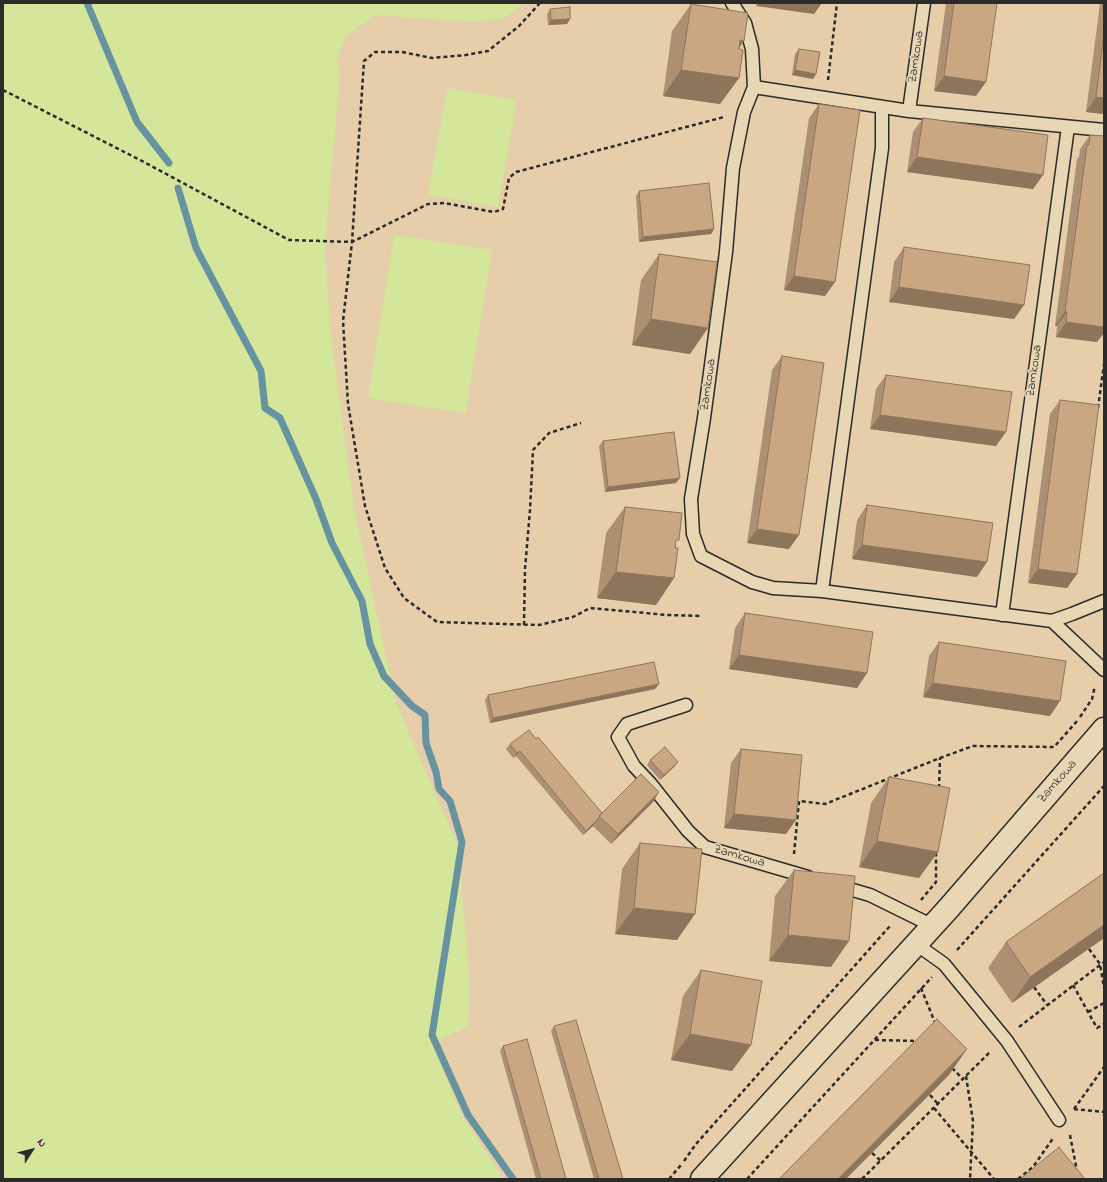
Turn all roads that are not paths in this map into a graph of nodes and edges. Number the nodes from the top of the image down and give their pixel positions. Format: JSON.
{"nodes":[{"id":1,"x":732,"y":3,"type":"edge"},
{"id":2,"x":924,"y":3,"type":"edge"},
{"id":3,"x":754,"y":87,"type":"junction"},
{"id":4,"x":882,"y":107,"type":"junction"},
{"id":5,"x":909,"y":111,"type":"junction"},
{"id":6,"x":1068,"y":127,"type":"junction"},
{"id":7,"x":1104,"y":130,"type":"edge"},
{"id":8,"x":822,"y":591,"type":"junction"},
{"id":9,"x":1104,"y":600,"type":"edge"},
{"id":10,"x":1002,"y":615,"type":"junction"},
{"id":11,"x":1052,"y":621,"type":"junction"},
{"id":12,"x":1102,"y":668,"type":"edge"},
{"id":13,"x":686,"y":705,"type":"dead end"},
{"id":14,"x":1104,"y":729,"type":"edge"},
{"id":15,"x":933,"y":926,"type":"junction"},
{"id":16,"x":916,"y":944,"type":"junction"},
{"id":17,"x":1059,"y":1120,"type":"dead end"},
{"id":18,"x":702,"y":1179,"type":"edge"}],
"edges":[{"from":1,"to":3,"type":"lane","name":"Zamkowa"},
{"from":2,"to":5,"type":"lane","name":"Zamkowa"},
{"from":3,"to":4,"type":"lane"},
{"from":3,"to":8,"type":"lane","name":"Zamkowa"},
{"from":4,"to":5,"type":"lane"},
{"from":4,"to":8,"type":"lane"},
{"from":5,"to":6,"type":"lane"},
{"from":6,"to":7,"type":"lane"},
{"from":6,"to":10,"type":"lane","name":"Zamkowa"},
{"from":8,"to":10,"type":"lane","name":"Zamkowa"},
{"from":9,"to":11,"type":"lane","name":"Zamkowa"},
{"from":10,"to":11,"type":"lane","name":"Zamkowa"},
{"from":11,"to":12,"type":"lane"},
{"from":13,"to":15,"type":"lane","name":"Zamkowa"},
{"from":14,"to":15,"type":"street","name":"Zamkowa"},
{"from":15,"to":16,"type":"street","name":"Zamkowa"},
{"from":16,"to":17,"type":"lane"},
{"from":16,"to":18,"type":"street","name":"Zamkowa"}]}
